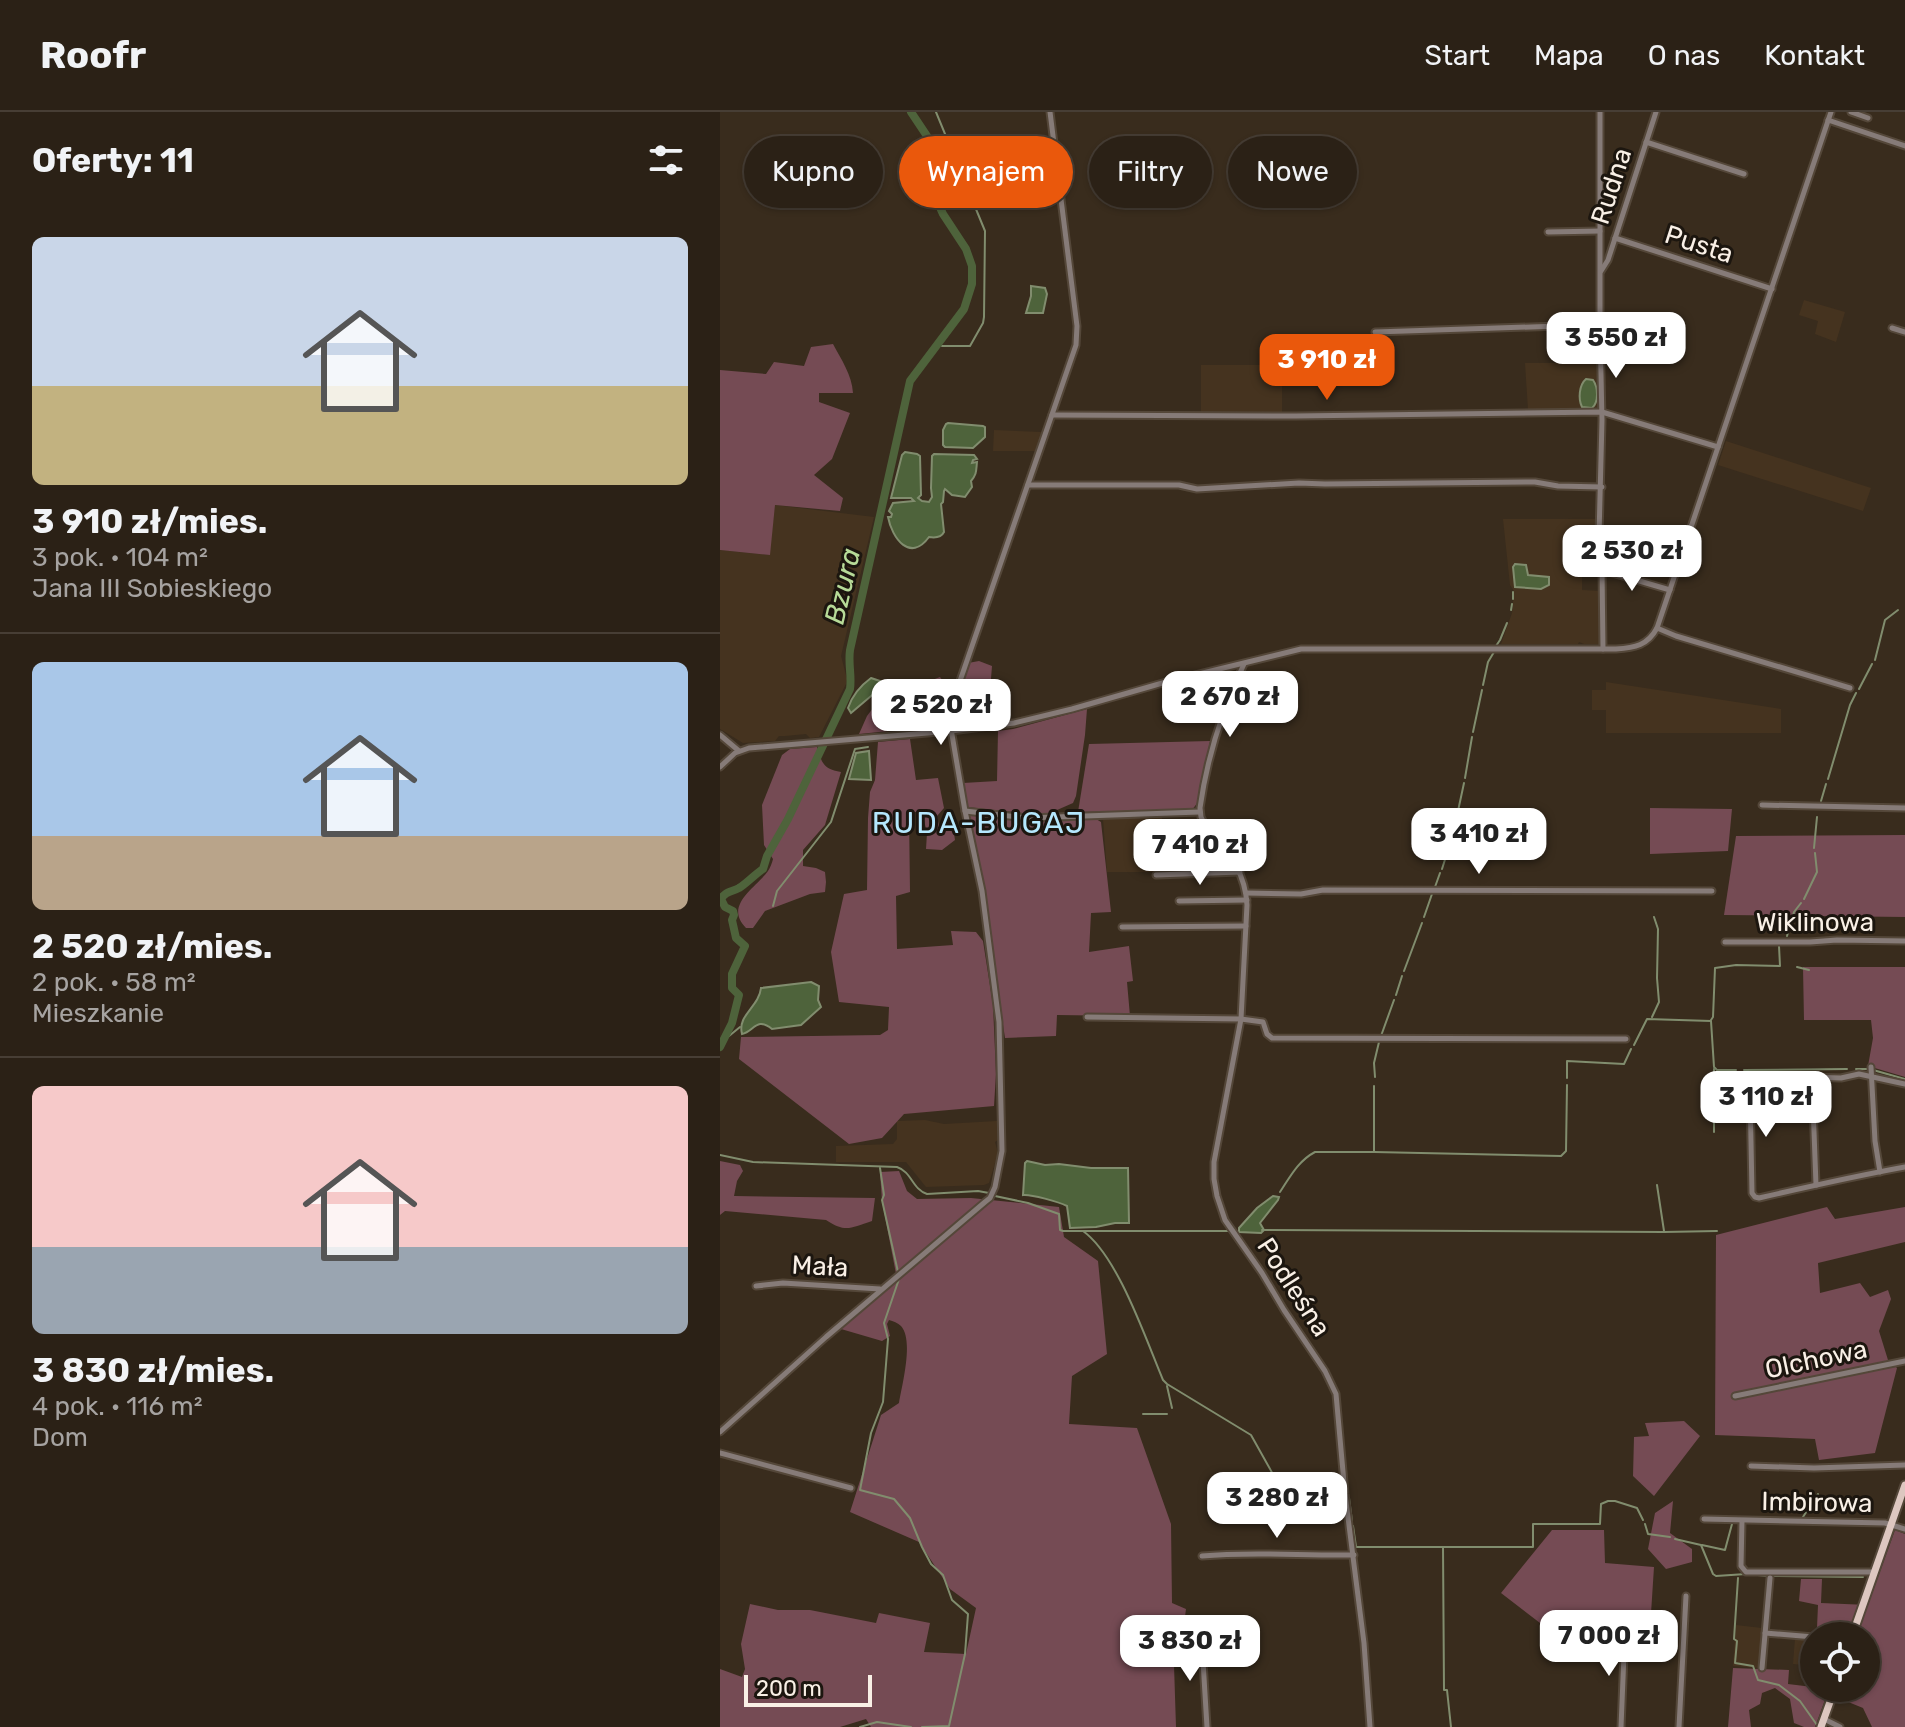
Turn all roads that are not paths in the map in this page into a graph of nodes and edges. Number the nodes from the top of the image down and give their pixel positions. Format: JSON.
{"nodes":[{"id":1,"x":1050,"y":112,"type":"edge"},
{"id":2,"x":1600,"y":112,"type":"edge"},
{"id":3,"x":1656,"y":112,"type":"edge"},
{"id":4,"x":1831,"y":112,"type":"edge"},
{"id":5,"x":1851,"y":112,"type":"edge"},
{"id":6,"x":1868,"y":118,"type":"dead end"},
{"id":7,"x":1828,"y":120,"type":"junction"},
{"id":8,"x":1646,"y":142,"type":"junction"},
{"id":9,"x":1905,"y":146,"type":"edge"},
{"id":10,"x":1744,"y":174,"type":"dead end"},
{"id":11,"x":1600,"y":231,"type":"junction"},
{"id":12,"x":1548,"y":232,"type":"dead end"},
{"id":13,"x":1615,"y":238,"type":"junction"},
{"id":14,"x":1601,"y":272,"type":"junction"},
{"id":15,"x":1772,"y":289,"type":"junction"},
{"id":16,"x":1600,"y":328,"type":"junction"},
{"id":17,"x":1892,"y":328,"type":"dead end"},
{"id":18,"x":1375,"y":332,"type":"dead end"},
{"id":19,"x":1905,"y":332,"type":"edge"},
{"id":20,"x":1602,"y":412,"type":"junction"},
{"id":21,"x":1052,"y":415,"type":"junction"},
{"id":22,"x":1718,"y":447,"type":"junction"},
{"id":23,"x":1027,"y":485,"type":"junction"},
{"id":24,"x":1602,"y":487,"type":"junction"},
{"id":25,"x":1602,"y":570,"type":"junction"},
{"id":26,"x":1670,"y":590,"type":"junction"},
{"id":27,"x":1657,"y":628,"type":"junction"},
{"id":28,"x":1603,"y":649,"type":"junction"},
{"id":29,"x":1244,"y":664,"type":"junction"},
{"id":30,"x":1850,"y":688,"type":"dead end"},
{"id":31,"x":951,"y":731,"type":"junction"},
{"id":32,"x":720,"y":735,"type":"edge"},
{"id":33,"x":739,"y":751,"type":"junction"},
{"id":34,"x":720,"y":767,"type":"edge"},
{"id":35,"x":1762,"y":805,"type":"dead end"},
{"id":36,"x":1905,"y":808,"type":"edge"},
{"id":37,"x":965,"y":811,"type":"junction"},
{"id":38,"x":1200,"y":812,"type":"junction"},
{"id":39,"x":1240,"y":872,"type":"junction"},
{"id":40,"x":1156,"y":875,"type":"dead end"},
{"id":41,"x":1712,"y":891,"type":"dead end"},
{"id":42,"x":1246,"y":897,"type":"junction"},
{"id":43,"x":1179,"y":901,"type":"dead end"},
{"id":44,"x":1247,"y":926,"type":"junction"},
{"id":45,"x":1122,"y":927,"type":"dead end"},
{"id":46,"x":1905,"y":941,"type":"edge"},
{"id":47,"x":1725,"y":942,"type":"dead end"},
{"id":48,"x":1087,"y":1017,"type":"dead end"},
{"id":49,"x":1241,"y":1019,"type":"junction"},
{"id":50,"x":1626,"y":1039,"type":"dead end"},
{"id":51,"x":1871,"y":1067,"type":"dead end"},
{"id":52,"x":1872,"y":1076,"type":"junction"},
{"id":53,"x":1812,"y":1078,"type":"junction"},
{"id":54,"x":1905,"y":1084,"type":"edge"},
{"id":55,"x":1905,"y":1167,"type":"edge"},
{"id":56,"x":1880,"y":1172,"type":"junction"},
{"id":57,"x":1816,"y":1185,"type":"junction"},
{"id":58,"x":756,"y":1286,"type":"dead end"},
{"id":59,"x":881,"y":1289,"type":"junction"},
{"id":60,"x":1905,"y":1361,"type":"edge"},
{"id":61,"x":1735,"y":1396,"type":"dead end"},
{"id":62,"x":720,"y":1432,"type":"edge"},
{"id":63,"x":720,"y":1453,"type":"edge"},
{"id":64,"x":1905,"y":1465,"type":"edge"},
{"id":65,"x":1751,"y":1466,"type":"dead end"},
{"id":66,"x":1905,"y":1485,"type":"edge"},
{"id":67,"x":851,"y":1488,"type":"dead end"},
{"id":68,"x":1704,"y":1519,"type":"dead end"},
{"id":69,"x":1742,"y":1521,"type":"junction"},
{"id":70,"x":1891,"y":1525,"type":"junction"},
{"id":71,"x":1905,"y":1529,"type":"edge"},
{"id":72,"x":1354,"y":1555,"type":"junction"},
{"id":73,"x":1202,"y":1556,"type":"dead end"},
{"id":74,"x":1875,"y":1572,"type":"junction"},
{"id":75,"x":1770,"y":1578,"type":"dead end"},
{"id":76,"x":1686,"y":1596,"type":"dead end"},
{"id":77,"x":1857,"y":1622,"type":"edge"},
{"id":78,"x":1625,"y":1630,"type":"dead end"},
{"id":79,"x":1765,"y":1633,"type":"junction"},
{"id":80,"x":1800,"y":1636,"type":"edge"},
{"id":81,"x":1207,"y":1643,"type":"dead end"},
{"id":82,"x":1762,"y":1668,"type":"dead end"},
{"id":83,"x":1830,"y":1702,"type":"edge"},
{"id":84,"x":1823,"y":1723,"type":"edge"},
{"id":85,"x":1207,"y":1727,"type":"edge"},
{"id":86,"x":1370,"y":1727,"type":"edge"},
{"id":87,"x":1621,"y":1727,"type":"edge"},
{"id":88,"x":1679,"y":1727,"type":"edge"},
{"id":89,"x":1840,"y":1727,"type":"edge"}],
"edges":[{"from":1,"to":21,"type":"street"},
{"from":2,"to":11,"type":"street"},
{"from":3,"to":8,"type":"street","name":"Rudna"},
{"from":4,"to":7,"type":"street"},
{"from":5,"to":6,"type":"street"},
{"from":7,"to":9,"type":"street"},
{"from":7,"to":15,"type":"street"},
{"from":8,"to":10,"type":"street"},
{"from":8,"to":13,"type":"street","name":"Rudna"},
{"from":11,"to":12,"type":"street"},
{"from":11,"to":14,"type":"street"},
{"from":13,"to":14,"type":"street","name":"Rudna"},
{"from":13,"to":15,"type":"street","name":"Pusta"},
{"from":14,"to":16,"type":"street"},
{"from":15,"to":22,"type":"street"},
{"from":16,"to":18,"type":"street"},
{"from":16,"to":20,"type":"street"},
{"from":17,"to":19,"type":"street"},
{"from":20,"to":21,"type":"street"},
{"from":20,"to":22,"type":"street"},
{"from":20,"to":24,"type":"street"},
{"from":21,"to":23,"type":"street"},
{"from":22,"to":26,"type":"street"},
{"from":23,"to":24,"type":"street"},
{"from":23,"to":31,"type":"street"},
{"from":24,"to":25,"type":"street"},
{"from":25,"to":26,"type":"street"},
{"from":25,"to":28,"type":"street"},
{"from":26,"to":27,"type":"street"},
{"from":27,"to":28,"type":"street"},
{"from":27,"to":30,"type":"street"},
{"from":28,"to":29,"type":"street"},
{"from":29,"to":31,"type":"street"},
{"from":29,"to":38,"type":"street"},
{"from":31,"to":33,"type":"street"},
{"from":31,"to":37,"type":"street"},
{"from":32,"to":33,"type":"street"},
{"from":33,"to":34,"type":"street"},
{"from":35,"to":36,"type":"street"},
{"from":37,"to":38,"type":"street"},
{"from":37,"to":59,"type":"street"},
{"from":38,"to":39,"type":"street","name":"Podleśna"},
{"from":39,"to":40,"type":"street"},
{"from":39,"to":42,"type":"street","name":"Podleśna"},
{"from":41,"to":42,"type":"street"},
{"from":42,"to":43,"type":"street"},
{"from":42,"to":44,"type":"street","name":"Podleśna"},
{"from":44,"to":45,"type":"street"},
{"from":44,"to":49,"type":"street","name":"Podleśna"},
{"from":46,"to":47,"type":"street","name":"Wiklinowa"},
{"from":48,"to":49,"type":"street"},
{"from":49,"to":50,"type":"street"},
{"from":49,"to":72,"type":"street","name":"Podleśna"},
{"from":51,"to":52,"type":"street"},
{"from":52,"to":53,"type":"street"},
{"from":52,"to":54,"type":"street"},
{"from":52,"to":56,"type":"street"},
{"from":53,"to":57,"type":"street"},
{"from":53,"to":57,"type":"street"},
{"from":55,"to":56,"type":"street"},
{"from":56,"to":57,"type":"street"},
{"from":58,"to":59,"type":"street","name":"Mała"},
{"from":59,"to":62,"type":"street"},
{"from":60,"to":61,"type":"street","name":"Olchowa"},
{"from":63,"to":67,"type":"street"},
{"from":64,"to":65,"type":"street"},
{"from":66,"to":70,"type":"main road"},
{"from":68,"to":69,"type":"street","name":"Imbirowa"},
{"from":69,"to":70,"type":"street","name":"Imbirowa"},
{"from":69,"to":74,"type":"street","name":"Imbirowa"},
{"from":70,"to":71,"type":"street","name":"Imbirowa"},
{"from":70,"to":74,"type":"main road"},
{"from":72,"to":73,"type":"street"},
{"from":72,"to":86,"type":"street","name":"Podleśna"},
{"from":74,"to":77,"type":"main road"},
{"from":75,"to":79,"type":"street"},
{"from":76,"to":88,"type":"street"},
{"from":78,"to":87,"type":"street"},
{"from":79,"to":80,"type":"street"},
{"from":79,"to":82,"type":"street"},
{"from":81,"to":85,"type":"street"},
{"from":83,"to":84,"type":"main road"},
{"from":84,"to":89,"type":"street"}]}
